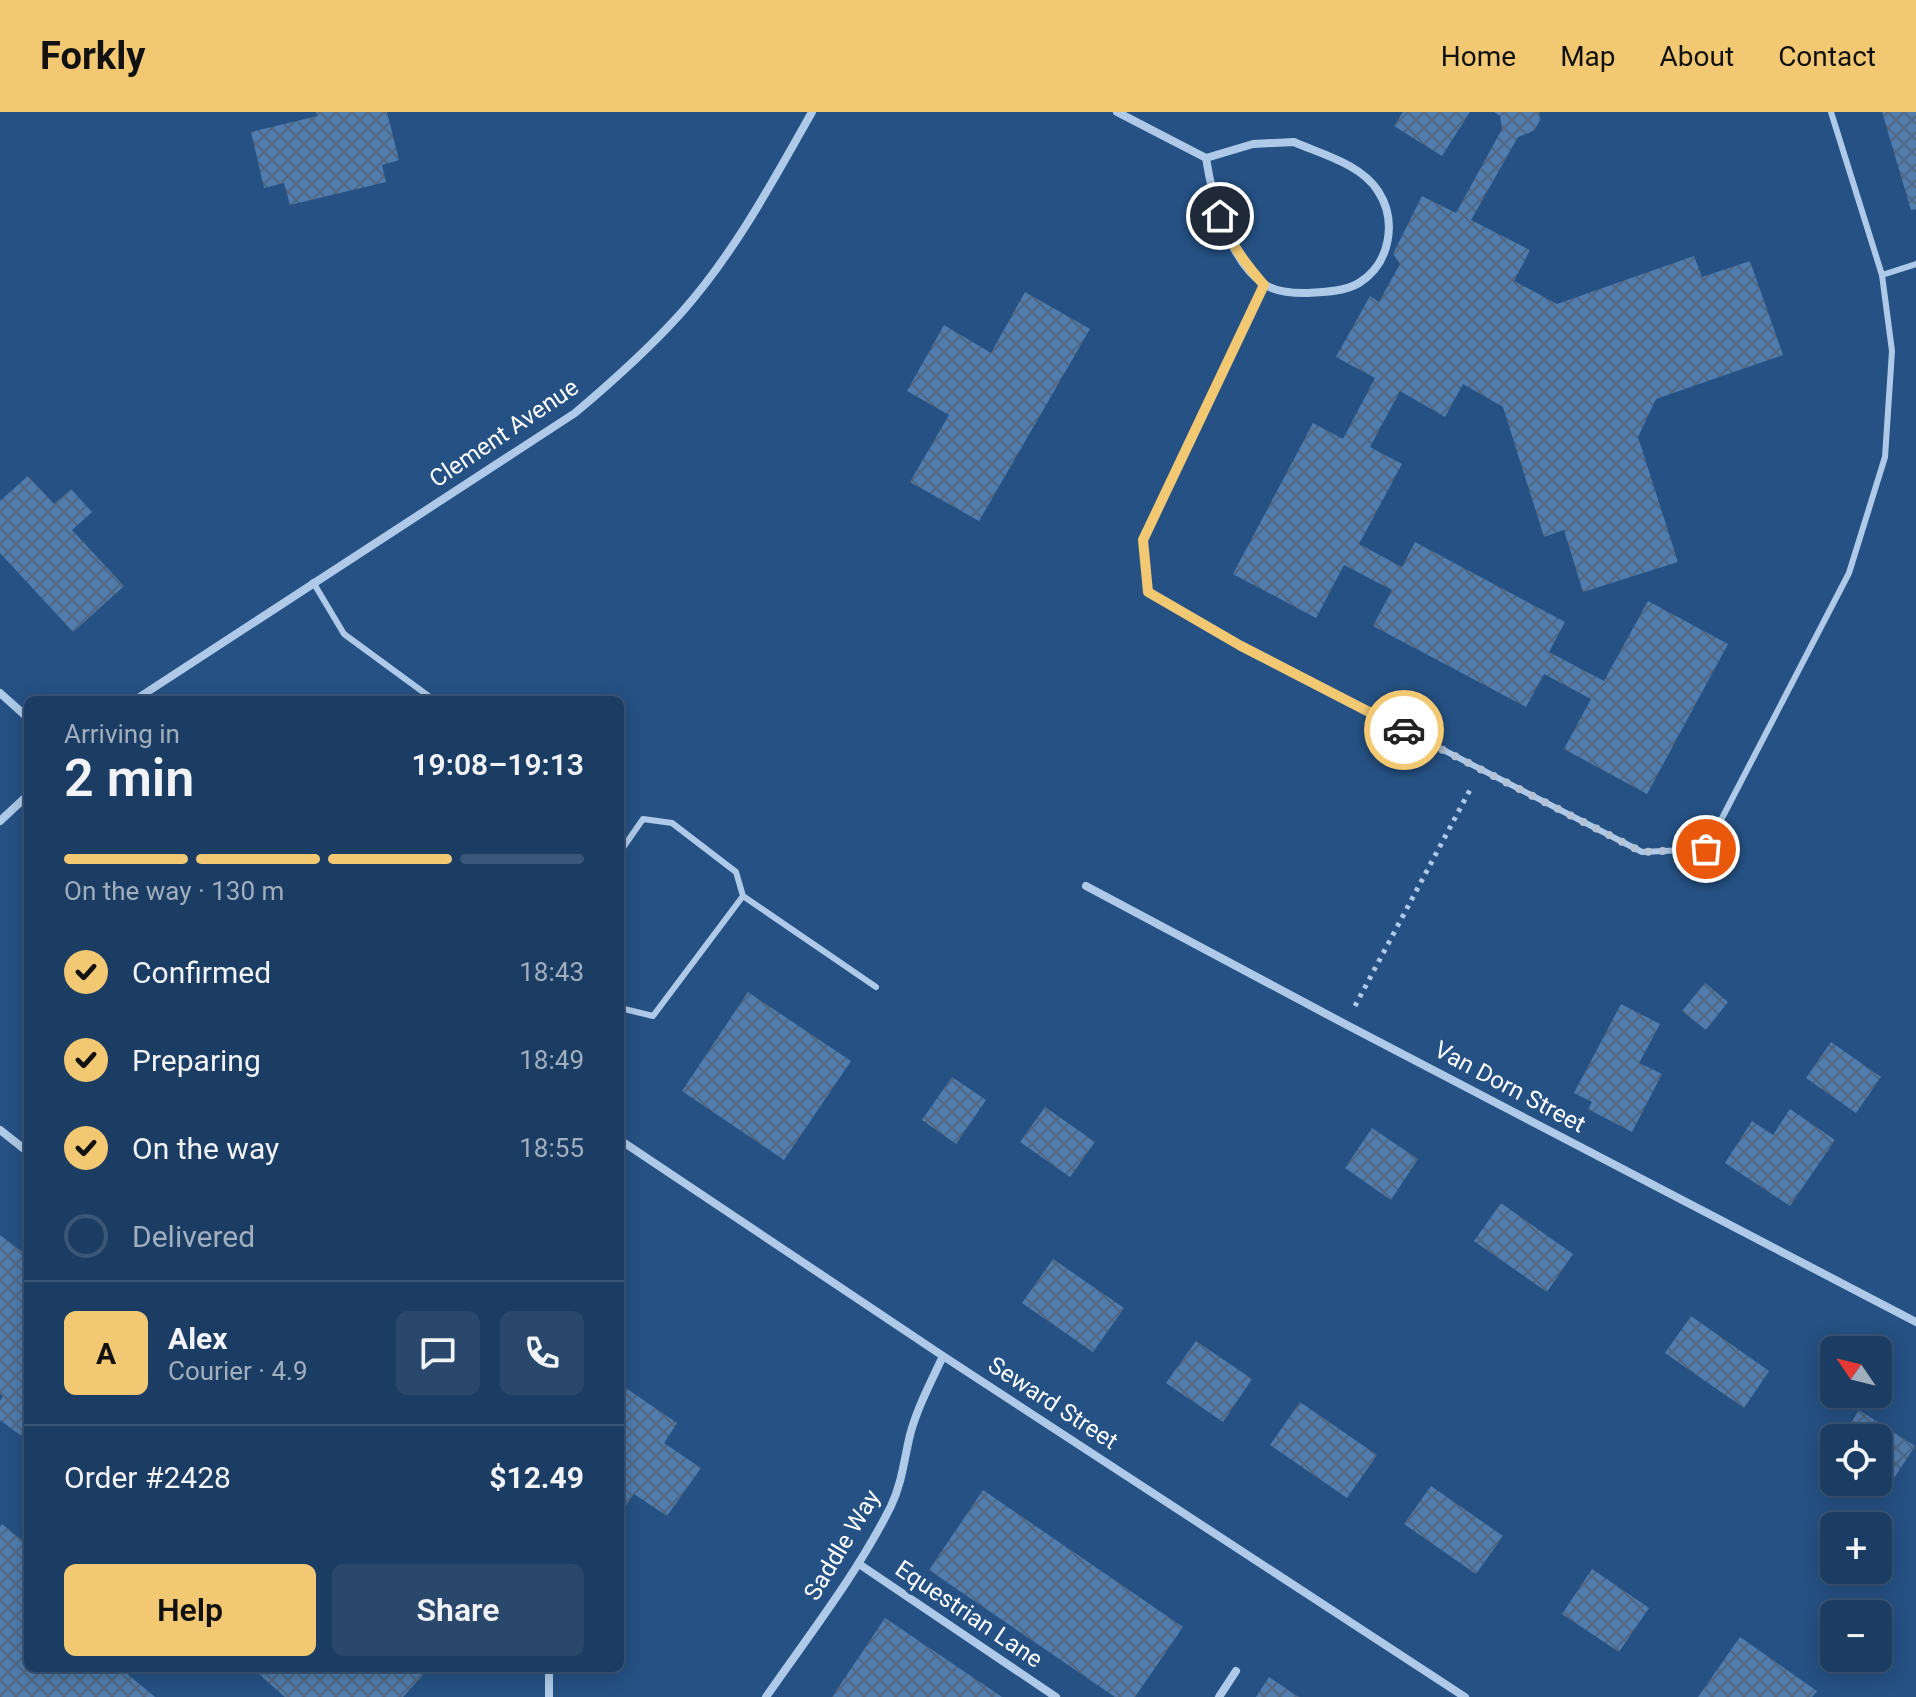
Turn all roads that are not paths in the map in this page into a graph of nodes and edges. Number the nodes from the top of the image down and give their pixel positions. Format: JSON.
{"nodes":[{"id":1,"x":812,"y":112,"type":"edge"},
{"id":2,"x":1117,"y":112,"type":"edge"},
{"id":3,"x":1831,"y":112,"type":"edge"},
{"id":4,"x":1206,"y":158,"type":"junction"},
{"id":5,"x":1916,"y":264,"type":"edge"},
{"id":6,"x":1882,"y":275,"type":"junction"},
{"id":7,"x":1264,"y":285,"type":"junction"},
{"id":8,"x":313,"y":582,"type":"junction"},
{"id":9,"x":0,"y":693,"type":"edge"},
{"id":10,"x":141,"y":696,"type":"edge"},
{"id":11,"x":429,"y":696,"type":"edge"},
{"id":12,"x":24,"y":714,"type":"edge"},
{"id":13,"x":24,"y":799,"type":"edge"},
{"id":14,"x":0,"y":821,"type":"edge"},
{"id":15,"x":624,"y":839,"type":"edge"},
{"id":16,"x":627,"y":841,"type":"junction"},
{"id":17,"x":624,"y":846,"type":"edge"},
{"id":18,"x":1086,"y":886,"type":"dead end"},
{"id":19,"x":743,"y":896,"type":"junction"},
{"id":20,"x":876,"y":987,"type":"dead end"},
{"id":21,"x":624,"y":1009,"type":"edge"},
{"id":22,"x":0,"y":1130,"type":"edge"},
{"id":23,"x":624,"y":1143,"type":"edge"},
{"id":24,"x":24,"y":1149,"type":"edge"},
{"id":25,"x":1916,"y":1322,"type":"edge"},
{"id":26,"x":943,"y":1356,"type":"junction"},
{"id":27,"x":859,"y":1564,"type":"junction"},
{"id":28,"x":1236,"y":1671,"type":"dead end"},
{"id":29,"x":549,"y":1672,"type":"edge"},
{"id":30,"x":549,"y":1697,"type":"edge"},
{"id":31,"x":766,"y":1697,"type":"edge"},
{"id":32,"x":1056,"y":1697,"type":"edge"},
{"id":33,"x":1219,"y":1697,"type":"edge"},
{"id":34,"x":1465,"y":1697,"type":"edge"}],
"edges":[{"from":1,"to":8,"type":"street","name":"Clement Avenue"},
{"from":2,"to":4,"type":"street"},
{"from":3,"to":6,"type":"lane"},
{"from":4,"to":7,"type":"street"},
{"from":4,"to":7,"type":"street"},
{"from":5,"to":6,"type":"lane"},
{"from":6,"to":7,"type":"lane"},
{"from":8,"to":10,"type":"street","name":"Clement Avenue"},
{"from":8,"to":11,"type":"lane"},
{"from":9,"to":12,"type":"street"},
{"from":13,"to":14,"type":"street"},
{"from":15,"to":16,"type":"lane"},
{"from":16,"to":17,"type":"lane"},
{"from":16,"to":19,"type":"lane"},
{"from":18,"to":25,"type":"street","name":"Van Dorn Street"},
{"from":19,"to":20,"type":"lane"},
{"from":19,"to":21,"type":"lane"},
{"from":22,"to":24,"type":"street"},
{"from":23,"to":26,"type":"street","name":"Seward Street"},
{"from":26,"to":27,"type":"street","name":"Saddle Way"},
{"from":26,"to":34,"type":"street","name":"Seward Street"},
{"from":27,"to":31,"type":"street","name":"Saddle Way"},
{"from":27,"to":32,"type":"street","name":"Equestrian Lane"},
{"from":28,"to":33,"type":"street"},
{"from":29,"to":30,"type":"street"}]}
